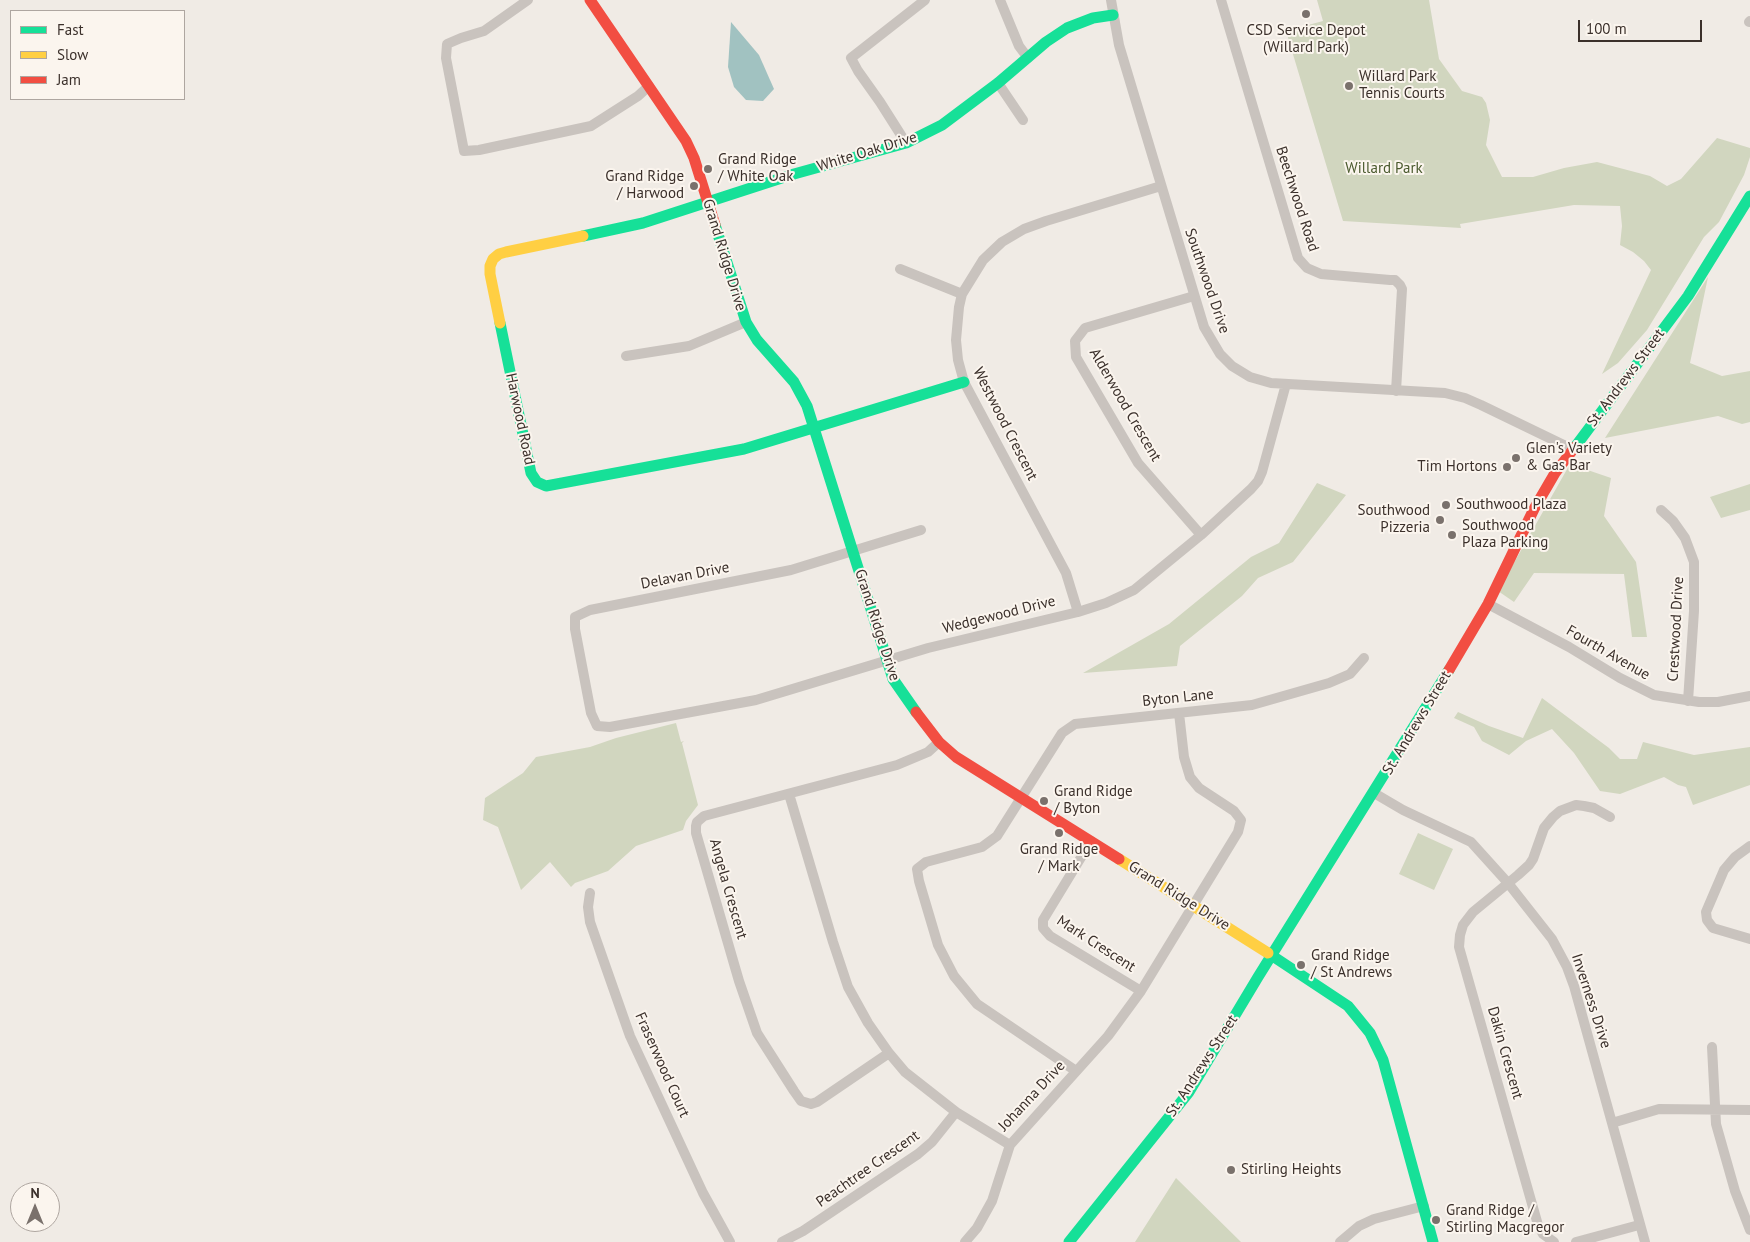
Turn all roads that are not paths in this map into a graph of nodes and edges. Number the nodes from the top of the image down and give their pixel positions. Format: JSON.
{"nodes":[{"id":1,"x":528,"y":0,"type":"edge"},
{"id":2,"x":590,"y":0,"type":"edge"},
{"id":3,"x":926,"y":0,"type":"edge"},
{"id":4,"x":1000,"y":0,"type":"edge"},
{"id":5,"x":1111,"y":0,"type":"edge"},
{"id":6,"x":1221,"y":0,"type":"edge"},
{"id":7,"x":1113,"y":15,"type":"junction"},
{"id":8,"x":1028,"y":58,"type":"junction"},
{"id":9,"x":998,"y":83,"type":"junction"},
{"id":10,"x":649,"y":86,"type":"junction"},
{"id":11,"x":1023,"y":120,"type":"dead end"},
{"id":12,"x":906,"y":143,"type":"junction"},
{"id":13,"x":1161,"y":186,"type":"junction"},
{"id":14,"x":1750,"y":196,"type":"edge"},
{"id":15,"x":708,"y":202,"type":"junction"},
{"id":16,"x":900,"y":269,"type":"dead end"},
{"id":17,"x":962,"y":294,"type":"junction"},
{"id":18,"x":1194,"y":296,"type":"junction"},
{"id":19,"x":746,"y":322,"type":"junction"},
{"id":20,"x":626,"y":356,"type":"dead end"},
{"id":21,"x":964,"y":382,"type":"junction"},
{"id":22,"x":1286,"y":384,"type":"junction"},
{"id":23,"x":1396,"y":391,"type":"junction"},
{"id":24,"x":815,"y":428,"type":"junction"},
{"id":25,"x":1572,"y":449,"type":"junction"},
{"id":26,"x":1661,"y":510,"type":"dead end"},
{"id":27,"x":921,"y":530,"type":"dead end"},
{"id":28,"x":1202,"y":535,"type":"junction"},
{"id":29,"x":854,"y":552,"type":"junction"},
{"id":30,"x":1488,"y":604,"type":"junction"},
{"id":31,"x":1078,"y":612,"type":"junction"},
{"id":32,"x":1364,"y":658,"type":"dead end"},
{"id":33,"x":887,"y":660,"type":"junction"},
{"id":34,"x":1750,"y":696,"type":"edge"},
{"id":35,"x":1688,"y":701,"type":"junction"},
{"id":36,"x":1179,"y":713,"type":"junction"},
{"id":37,"x":610,"y":727,"type":"joint"},
{"id":38,"x":939,"y":742,"type":"junction"},
{"id":39,"x":1374,"y":793,"type":"junction"},
{"id":40,"x":789,"y":794,"type":"junction"},
{"id":41,"x":1021,"y":798,"type":"junction"},
{"id":42,"x":1610,"y":817,"type":"dead end"},
{"id":43,"x":1091,"y":841,"type":"junction"},
{"id":44,"x":1750,"y":846,"type":"edge"},
{"id":45,"x":1508,"y":883,"type":"junction"},
{"id":46,"x":590,"y":893,"type":"dead end"},
{"id":47,"x":1194,"y":905,"type":"junction"},
{"id":48,"x":1750,"y":939,"type":"edge"},
{"id":49,"x":1272,"y":956,"type":"junction"},
{"id":50,"x":1141,"y":991,"type":"junction"},
{"id":51,"x":1712,"y":1048,"type":"dead end"},
{"id":52,"x":889,"y":1053,"type":"junction"},
{"id":53,"x":1076,"y":1071,"type":"junction"},
{"id":54,"x":1715,"y":1108,"type":"junction"},
{"id":55,"x":1750,"y":1110,"type":"edge"},
{"id":56,"x":956,"y":1112,"type":"junction"},
{"id":57,"x":1612,"y":1122,"type":"junction"},
{"id":58,"x":1010,"y":1145,"type":"junction"},
{"id":59,"x":1424,"y":1206,"type":"junction"},
{"id":60,"x":1639,"y":1225,"type":"junction"},
{"id":61,"x":1750,"y":1230,"type":"edge"},
{"id":62,"x":795,"y":1239,"type":"edge"},
{"id":63,"x":730,"y":1242,"type":"edge"},
{"id":64,"x":782,"y":1242,"type":"edge"},
{"id":65,"x":965,"y":1242,"type":"edge"},
{"id":66,"x":1069,"y":1242,"type":"edge"},
{"id":67,"x":1340,"y":1242,"type":"edge"},
{"id":68,"x":1434,"y":1242,"type":"edge"},
{"id":69,"x":1554,"y":1242,"type":"edge"},
{"id":70,"x":1576,"y":1242,"type":"edge"},
{"id":71,"x":1645,"y":1242,"type":"edge"}],
"edges":[{"from":1,"to":10,"type":"street"},
{"from":2,"to":10,"type":"street","name":"Grand Ridge Drive"},
{"from":3,"to":12,"type":"street"},
{"from":4,"to":8,"type":"street"},
{"from":5,"to":7,"type":"street","name":"Southwood Drive"},
{"from":6,"to":23,"type":"street","name":"Beechwood Road"},
{"from":7,"to":8,"type":"street","name":"White Oak Drive"},
{"from":7,"to":13,"type":"street","name":"Southwood Drive"},
{"from":8,"to":9,"type":"street","name":"White Oak Drive"},
{"from":9,"to":11,"type":"street"},
{"from":9,"to":12,"type":"street","name":"White Oak Drive"},
{"from":10,"to":15,"type":"street","name":"Grand Ridge Drive"},
{"from":12,"to":15,"type":"street","name":"White Oak Drive"},
{"from":13,"to":17,"type":"street","name":"Westwood Crescent"},
{"from":13,"to":18,"type":"street","name":"Southwood Drive"},
{"from":14,"to":25,"type":"street","name":"St. Andrews Street"},
{"from":15,"to":19,"type":"street","name":"Grand Ridge Drive"},
{"from":15,"to":24,"type":"street","name":"Harwood Road"},
{"from":16,"to":17,"type":"street"},
{"from":17,"to":21,"type":"street","name":"Westwood Crescent"},
{"from":18,"to":22,"type":"street","name":"Southwood Drive"},
{"from":18,"to":28,"type":"street","name":"Alderwood Crescent"},
{"from":19,"to":20,"type":"street"},
{"from":19,"to":24,"type":"street","name":"Grand Ridge Drive"},
{"from":21,"to":24,"type":"street","name":"Harwood Road"},
{"from":21,"to":31,"type":"street","name":"Westwood Crescent"},
{"from":22,"to":23,"type":"street","name":"Southwood Drive"},
{"from":22,"to":28,"type":"street","name":"Wedgewood Drive"},
{"from":23,"to":25,"type":"street","name":"Southwood Drive"},
{"from":24,"to":29,"type":"street","name":"Grand Ridge Drive"},
{"from":25,"to":30,"type":"street","name":"St. Andrews Street"},
{"from":26,"to":35,"type":"street","name":"Crestwood Drive"},
{"from":27,"to":29,"type":"street","name":"Delavan Drive"},
{"from":28,"to":31,"type":"street","name":"Wedgewood Drive"},
{"from":29,"to":33,"type":"street","name":"Grand Ridge Drive"},
{"from":29,"to":37,"type":"street","name":"Delavan Drive"},
{"from":30,"to":35,"type":"street","name":"Fourth Avenue"},
{"from":30,"to":39,"type":"street","name":"St. Andrews Street"},
{"from":31,"to":33,"type":"street","name":"Wedgewood Drive"},
{"from":32,"to":36,"type":"street","name":"Byton Lane"},
{"from":33,"to":37,"type":"street","name":"Wedgewood Drive"},
{"from":33,"to":38,"type":"street","name":"Grand Ridge Drive"},
{"from":34,"to":35,"type":"street","name":"Fourth Avenue"},
{"from":36,"to":41,"type":"street","name":"Byton Lane"},
{"from":36,"to":47,"type":"street","name":"Johanna Drive"},
{"from":38,"to":40,"type":"street","name":"Angela Crescent"},
{"from":38,"to":41,"type":"street","name":"Grand Ridge Drive"},
{"from":39,"to":45,"type":"street","name":"Inverness Drive"},
{"from":39,"to":49,"type":"street","name":"St. Andrews Street"},
{"from":40,"to":52,"type":"street","name":"Johanna Drive"},
{"from":40,"to":52,"type":"street","name":"Angela Crescent"},
{"from":41,"to":43,"type":"street","name":"Grand Ridge Drive"},
{"from":41,"to":53,"type":"street","name":"Byton Lane"},
{"from":42,"to":45,"type":"street","name":"Dakin Crescent"},
{"from":43,"to":47,"type":"street","name":"Grand Ridge Drive"},
{"from":43,"to":50,"type":"street","name":"Mark Crescent"},
{"from":44,"to":48,"type":"street"},
{"from":45,"to":57,"type":"street","name":"Inverness Drive"},
{"from":45,"to":69,"type":"street","name":"Dakin Crescent"},
{"from":46,"to":63,"type":"street","name":"Fraserwood Court"},
{"from":47,"to":49,"type":"street","name":"Grand Ridge Drive"},
{"from":47,"to":50,"type":"street","name":"Johanna Drive"},
{"from":49,"to":59,"type":"street","name":"Grand Ridge Drive"},
{"from":49,"to":66,"type":"street","name":"St. Andrews Street"},
{"from":50,"to":53,"type":"street","name":"Johanna Drive"},
{"from":51,"to":54,"type":"street"},
{"from":52,"to":56,"type":"street","name":"Johanna Drive"},
{"from":53,"to":58,"type":"street","name":"Johanna Drive"},
{"from":54,"to":55,"type":"street"},
{"from":54,"to":57,"type":"street"},
{"from":54,"to":61,"type":"street"},
{"from":56,"to":58,"type":"street","name":"Johanna Drive"},
{"from":56,"to":62,"type":"street","name":"Peachtree Crescent"},
{"from":57,"to":60,"type":"street","name":"Inverness Drive"},
{"from":58,"to":65,"type":"street"},
{"from":59,"to":67,"type":"street"},
{"from":59,"to":68,"type":"street","name":"Grand Ridge Drive"},
{"from":60,"to":70,"type":"street"},
{"from":60,"to":71,"type":"street","name":"Inverness Drive"},
{"from":62,"to":64,"type":"street"}]}
